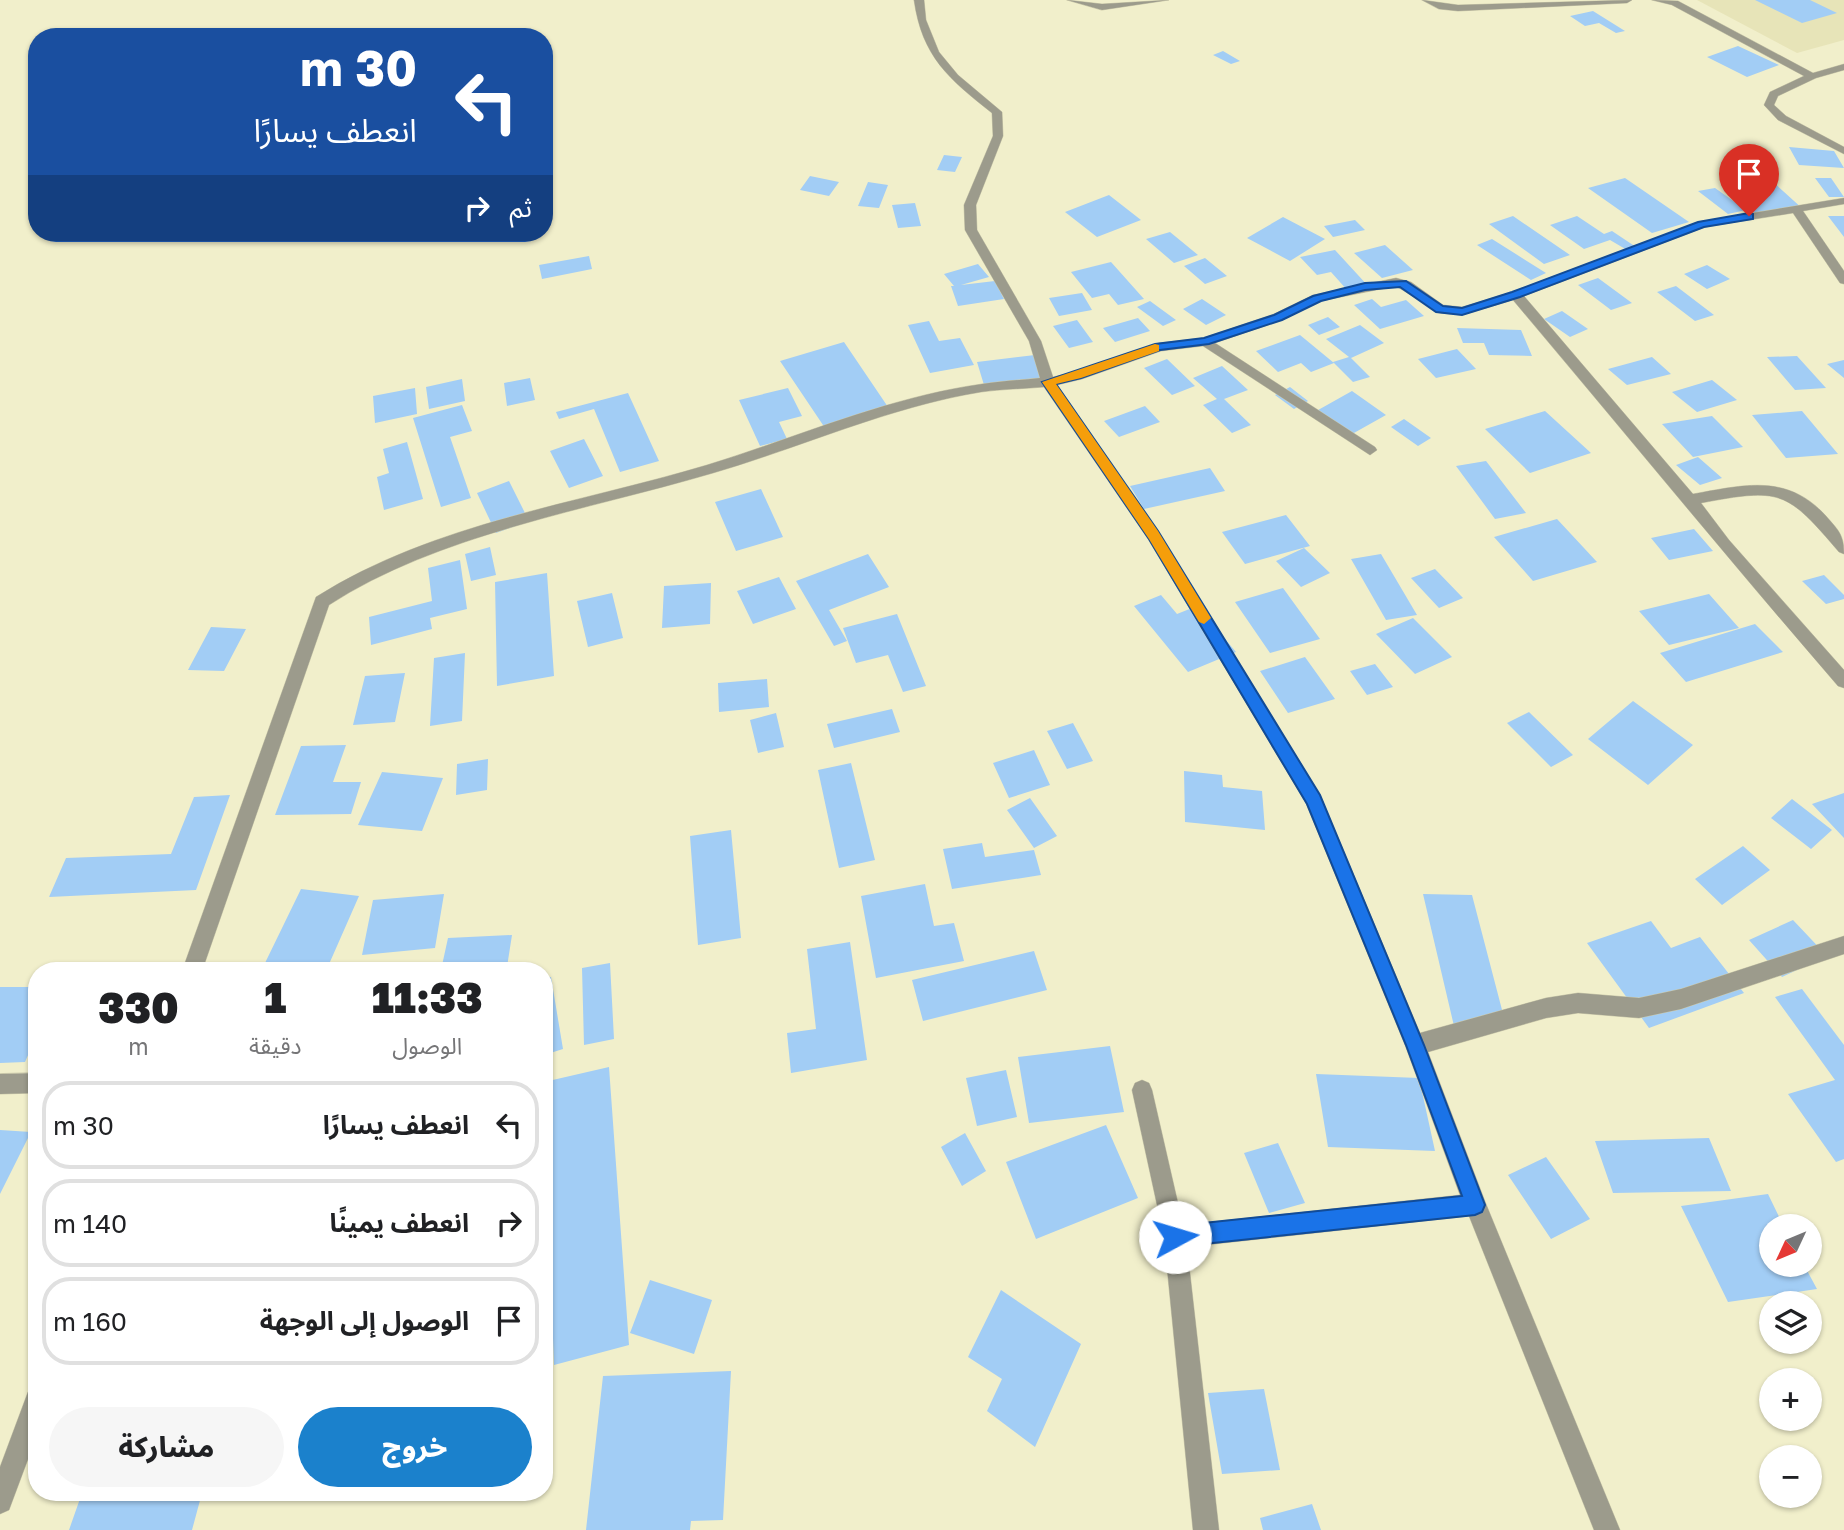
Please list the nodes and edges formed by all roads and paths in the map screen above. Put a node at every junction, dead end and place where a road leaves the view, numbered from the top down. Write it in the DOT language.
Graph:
graph roads {
  1 [pos="919,0"];
  2 [pos="1072,0"];
  3 [pos="1164,0"];
  4 [pos="1427,0"];
  5 [pos="1627,0"];
  6 [pos="1657,0"];
  7 [pos="1679,2"];
  8 [pos="1844,67"];
  9 [pos="1812,76"];
  10 [pos="1844,151"];
  11 [pos="1844,201"];
  12 [pos="1796,209"];
  13 [pos="1844,280"];
  14 [pos="1516,295"];
  15 [pos="1205,342"];
  16 [pos="1048,382"];
  17 [pos="1370,450"];
  18 [pos="1690,499"];
  19 [pos="1844,548"];
  20 [pos="1844,681"];
  21 [pos="1844,945"];
  22 [pos="195,962"];
  23 [pos="1415,1045"];
  24 [pos="28,1083"];
  25 [pos="0,1084"];
  26 [pos="1142,1090"];
  27 [pos="1475,1205"];
  28 [pos="1175,1237"];
  29 [pos="28,1425"];
  30 [pos="0,1501"];
  31 [pos="1206,1530"];
  32 [pos="1607,1530"];
  1 -- 16 [label="street"];
  2 -- 3 [label="street"];
  4 -- 5 [label="street"];
  6 -- 7 [label="street"];
  7 -- 9 [label="street"];
  8 -- 9 [label="street"];
  9 -- 10 [label="street"];
  11 -- 12 [label="street"];
  12 -- 13 [label="street"];
  12 -- 14 [label="street"];
  14 -- 15 [label="street"];
  14 -- 18 [label="street"];
  15 -- 16 [label="street"];
  15 -- 17 [label="street"];
  16 -- 22 [label="street"];
  16 -- 23 [label="street"];
  18 -- 19 [label="street"];
  18 -- 20 [label="street"];
  21 -- 23 [label="street"];
  23 -- 27 [label="street"];
  24 -- 25 [label="street"];
  26 -- 28 [label="street"];
  27 -- 28 [label="street"];
  27 -- 32 [label="street"];
  28 -- 31 [label="street"];
  29 -- 30 [label="street"];
}
